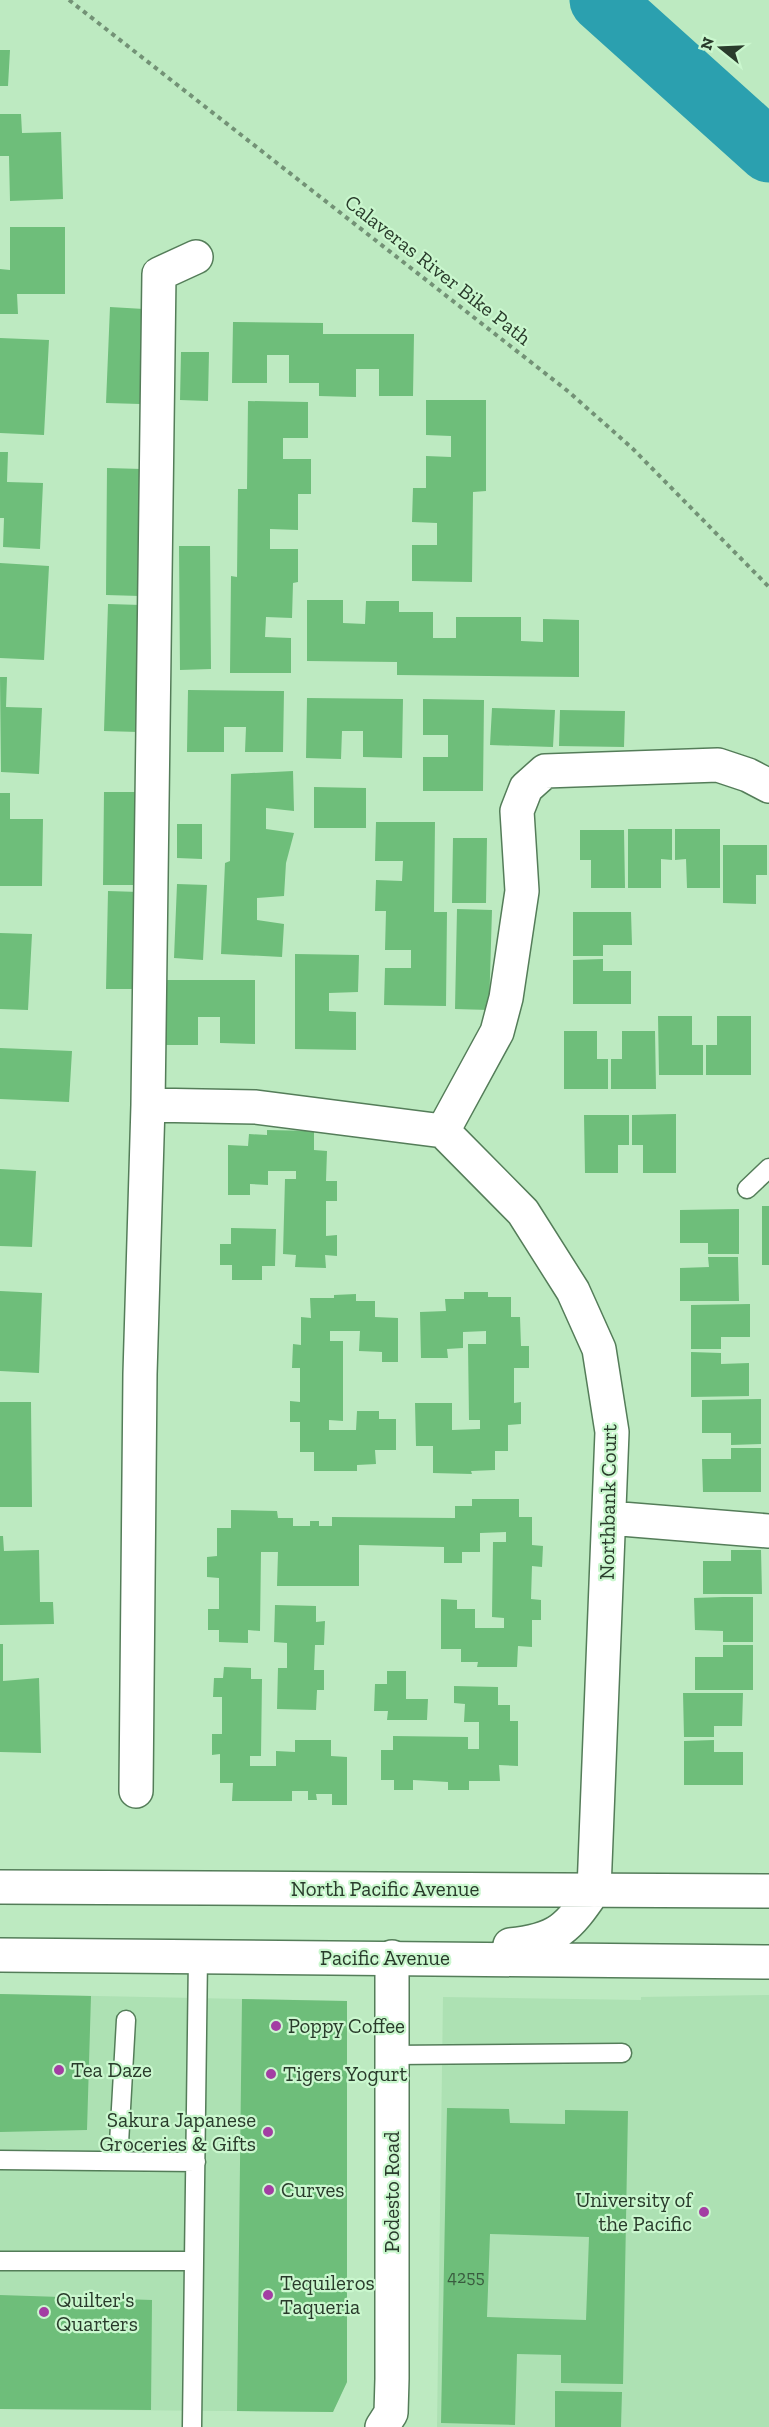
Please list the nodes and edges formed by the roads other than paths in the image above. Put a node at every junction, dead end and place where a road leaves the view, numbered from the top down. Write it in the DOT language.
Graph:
graph roads {
  1 [pos="196,256"];
  2 [pos="769,786"];
  3 [pos="148,1105"];
  4 [pos="443,1131"];
  5 [pos="769,1168"];
  6 [pos="747,1189"];
  7 [pos="609,1518"];
  8 [pos="769,1531"];
  9 [pos="136,1791"];
  10 [pos="0,1887"];
  11 [pos="594,1890"];
  12 [pos="769,1890"];
  13 [pos="0,1955"];
  14 [pos="198,1956"];
  15 [pos="392,1957"];
  16 [pos="769,1962"];
  17 [pos="126,2020"];
  18 [pos="622,2053"];
  19 [pos="392,2055"];
  20 [pos="0,2160"];
  21 [pos="118,2161"];
  22 [pos="196,2162"];
  23 [pos="0,2261"];
  24 [pos="195,2261"];
  25 [pos="388,2422"];
  26 [pos="192,2427"];
  1 -- 3 [label="street"];
  2 -- 4 [label="street"];
  3 -- 4 [label="street"];
  3 -- 9 [label="street"];
  4 -- 7 [label="street, Northbank Court"];
  5 -- 6 [label="lane"];
  7 -- 8 [label="street"];
  7 -- 11 [label="street, Northbank Court"];
  10 -- 11 [label="street, North Pacific Avenue"];
  11 -- 12 [label="street, North Pacific Avenue"];
  11 -- 15 [label="street"];
  13 -- 14 [label="street, Pacific Avenue"];
  14 -- 15 [label="street, Pacific Avenue"];
  14 -- 22 [label="lane"];
  15 -- 16 [label="street, Pacific Avenue"];
  15 -- 19 [label="street, Podesto Road"];
  17 -- 21 [label="lane"];
  18 -- 19 [label="lane"];
  19 -- 25 [label="street, Podesto Road"];
  20 -- 21 [label="lane"];
  21 -- 22 [label="lane"];
  22 -- 24 [label="lane"];
  23 -- 24 [label="lane"];
  24 -- 26 [label="lane"];
}
